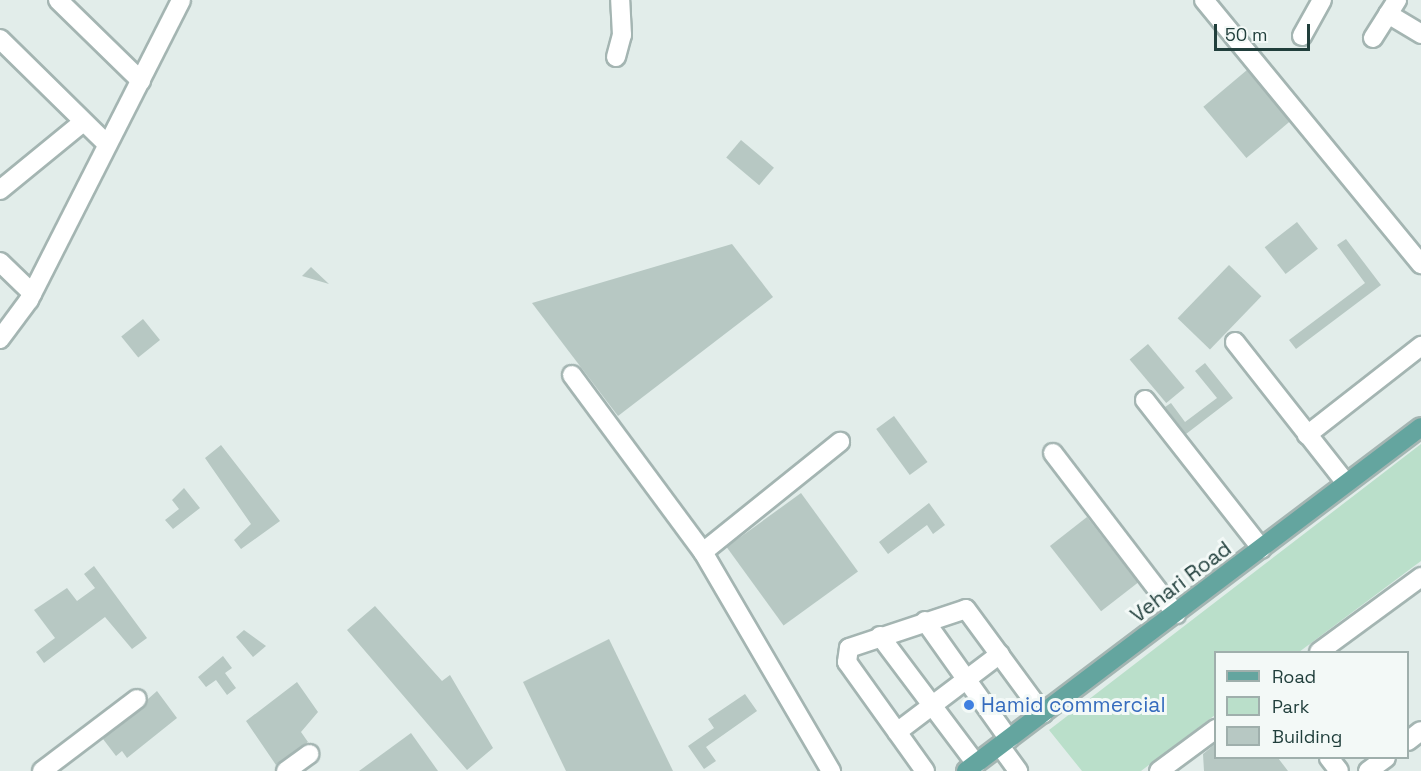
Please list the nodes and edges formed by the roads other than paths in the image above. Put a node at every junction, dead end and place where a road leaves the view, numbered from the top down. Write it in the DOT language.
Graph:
graph roads {
  1 [pos="182,0"];
  2 [pos="620,0"];
  3 [pos="1204,0"];
  4 [pos="1322,0"];
  5 [pos="69,4"];
  6 [pos="1393,7"];
  7 [pos="1421,34"];
  8 [pos="1302,36"];
  9 [pos="1373,39"];
  10 [pos="3,47"];
  11 [pos="616,57"];
  12 [pos="141,81"];
  13 [pos="83,122"];
  14 [pos="107,144"];
  15 [pos="1,186"];
  16 [pos="0,262"];
  17 [pos="1421,264"];
  18 [pos="32,293"];
  19 [pos="0,339"];
  20 [pos="1235,342"];
  21 [pos="1421,346"];
  22 [pos="572,375"];
  23 [pos="1145,400"];
  24 [pos="1421,428"];
  25 [pos="1307,435"];
  26 [pos="840,442"];
  27 [pos="1053,453"];
  28 [pos="1346,483"];
  29 [pos="1262,549"];
  30 [pos="703,552"];
  31 [pos="1421,577"];
  32 [pos="1176,614"];
  33 [pos="925,621"];
  34 [pos="880,636"];
  35 [pos="1320,651"];
  36 [pos="1000,654"];
  37 [pos="966,679"];
  38 [pos="136,699"];
  39 [pos="932,706"];
  40 [pos="1043,714"];
  41 [pos="1214,730"];
  42 [pos="897,732"];
  43 [pos="1004,743"];
  44 [pos="309,754"];
  45 [pos="1330,759"];
  46 [pos="1385,759"];
  47 [pos="976,767"];
  48 [pos="829,770"];
  49 [pos="42,771"];
  50 [pos="286,771"];
  51 [pos="925,771"];
  52 [pos="1018,771"];
  53 [pos="1158,771"];
  54 [pos="1339,771"];
  55 [pos="1368,771"];
  1 -- 12 [label="street"];
  2 -- 11 [label="street"];
  3 -- 17 [label="street"];
  4 -- 8 [label="street"];
  5 -- 12 [label="street"];
  6 -- 7 [label="street"];
  6 -- 9 [label="street"];
  10 -- 13 [label="street"];
  12 -- 14 [label="street"];
  13 -- 14 [label="street"];
  13 -- 15 [label="street"];
  14 -- 18 [label="street"];
  16 -- 18 [label="street"];
  18 -- 19 [label="street"];
  20 -- 25 [label="street"];
  21 -- 25 [label="street"];
  22 -- 30 [label="street"];
  23 -- 29 [label="street"];
  24 -- 28 [label="main road, Vehari Road"];
  25 -- 28 [label="street"];
  26 -- 30 [label="street"];
  27 -- 32 [label="street"];
  28 -- 29 [label="main road, Vehari Road"];
  29 -- 32 [label="main road, Vehari Road"];
  30 -- 48 [label="street"];
  31 -- 35 [label="street"];
  32 -- 40 [label="main road, Vehari Road"];
  33 -- 34 [label="street"];
  33 -- 36 [label="street"];
  33 -- 37 [label="street"];
  34 -- 39 [label="street"];
  34 -- 42 [label="street"];
  36 -- 37 [label="street"];
  36 -- 40 [label="street"];
  37 -- 39 [label="street"];
  37 -- 43 [label="street"];
  38 -- 49 [label="street"];
  39 -- 42 [label="street"];
  39 -- 47 [label="street"];
  40 -- 43 [label="main road, Vehari Road"];
  41 -- 53 [label="street"];
  42 -- 51 [label="street"];
  43 -- 47 [label="main road, Vehari Road"];
  43 -- 52 [label="street"];
  44 -- 50 [label="street"];
  45 -- 54 [label="street"];
  46 -- 55 [label="street"];
}
